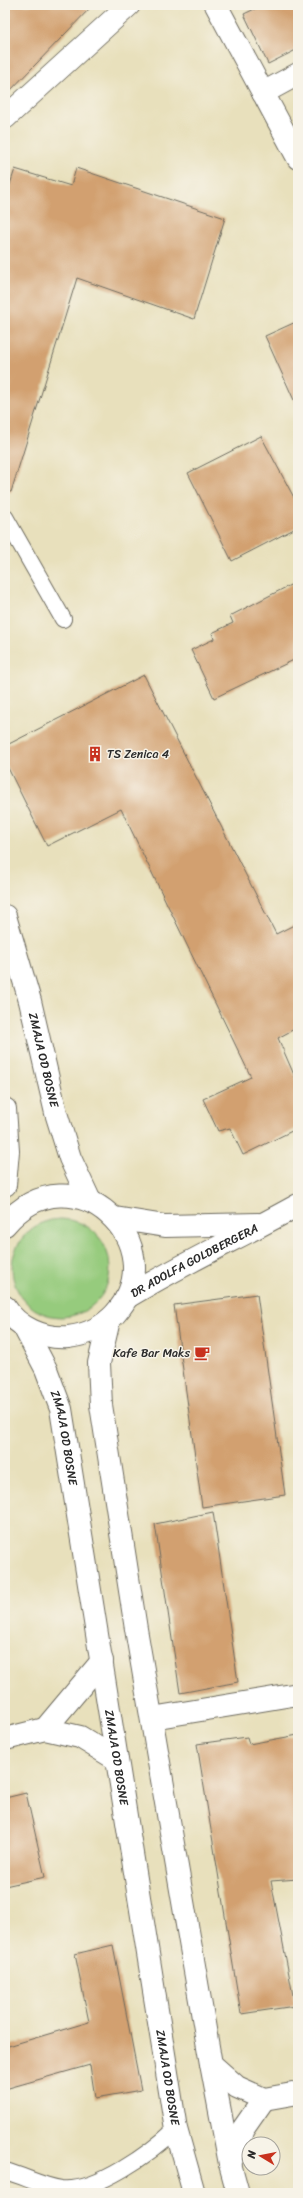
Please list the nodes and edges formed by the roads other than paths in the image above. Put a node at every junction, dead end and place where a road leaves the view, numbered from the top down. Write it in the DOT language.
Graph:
graph roads {
  1 [pos="128,5"];
  2 [pos="216,5"];
  3 [pos="298,74"];
  4 [pos="263,93"];
  5 [pos="5,118"];
  6 [pos="298,158"];
  7 [pos="5,517"];
  8 [pos="63,619"];
  9 [pos="5,916"];
  10 [pos="5,1109"];
  11 [pos="6,1173"];
  12 [pos="90,1201"];
  13 [pos="298,1205"];
  14 [pos="115,1218"];
  15 [pos="264,1224"];
  16 [pos="5,1225"];
  17 [pos="126,1298"];
  18 [pos="5,1307"];
  19 [pos="109,1320"];
  20 [pos="24,1327"];
  21 [pos="102,1661"];
  22 [pos="298,1694"];
  23 [pos="152,1718"];
  24 [pos="45,1729"];
  25 [pos="5,1739"];
  26 [pos="116,1759"];
  27 [pos="211,2064"];
  28 [pos="298,2093"];
  29 [pos="264,2099"];
  30 [pos="176,2129"];
  31 [pos="230,2164"];
  32 [pos="5,2171"];
  33 [pos="194,2193"];
  34 [pos="238,2193"];
  1 -- 5 [label="main road"];
  2 -- 4 [label="main road"];
  3 -- 4 [label="main road"];
  4 -- 6 [label="main road"];
  7 -- 8 [label="lane"];
  9 -- 12 [label="main road, ZMAJA OD BOSNE"];
  10 -- 11 [label="main road"];
  12 -- 14 [label="main road, ZMAJA OD BOSNE"];
  12 -- 16 [label="main road, ZMAJA OD BOSNE"];
  13 -- 15 [label="main road, DR ADOLFA GOLDBERGERA"];
  14 -- 15 [label="main road, DR ADOLFA GOLDBERGERA"];
  14 -- 17 [label="main road, ZMAJA OD BOSNE"];
  15 -- 17 [label="main road, DR ADOLFA GOLDBERGERA"];
  17 -- 19 [label="main road, ZMAJA OD BOSNE"];
  18 -- 20 [label="main road, ZMAJA OD BOSNE"];
  19 -- 20 [label="main road, ZMAJA OD BOSNE"];
  19 -- 23 [label="main road, ZMAJA OD BOSNE"];
  20 -- 21 [label="main road, ZMAJA OD BOSNE"];
  21 -- 24 [label="main road"];
  21 -- 26 [label="main road, ZMAJA OD BOSNE"];
  22 -- 23 [label="main road"];
  23 -- 27 [label="main road, ZMAJA OD BOSNE"];
  24 -- 25 [label="main road"];
  24 -- 26 [label="main road"];
  26 -- 30 [label="main road, ZMAJA OD BOSNE"];
  27 -- 29 [label="main road"];
  27 -- 31 [label="main road, ZMAJA OD BOSNE"];
  28 -- 29 [label="main road"];
  29 -- 31 [label="main road"];
  30 -- 32 [label="lane"];
  30 -- 33 [label="main road, ZMAJA OD BOSNE"];
  31 -- 34 [label="main road, ZMAJA OD BOSNE"];
}
